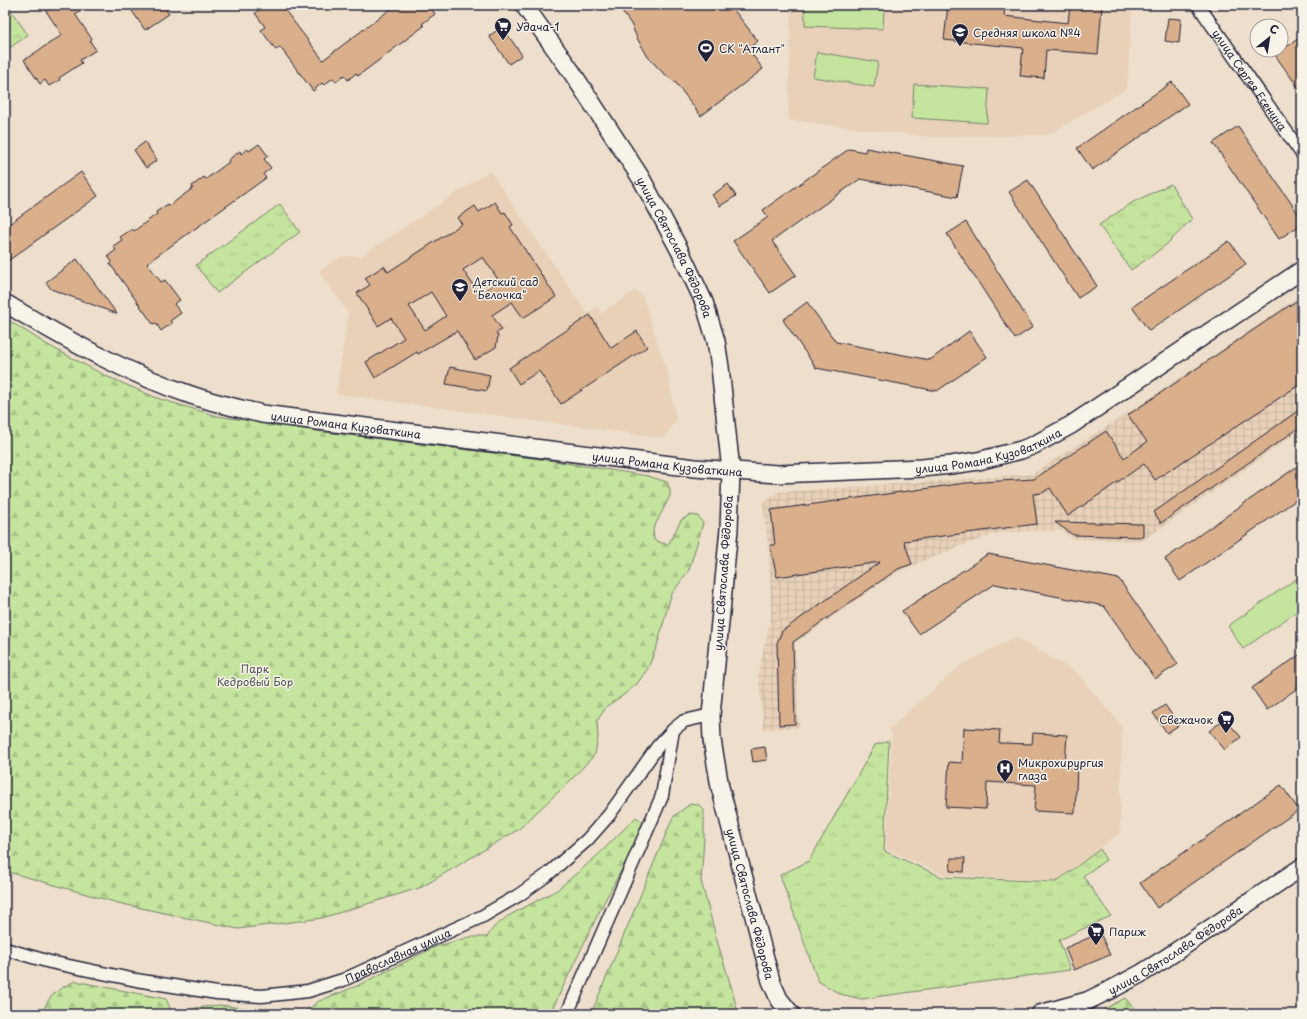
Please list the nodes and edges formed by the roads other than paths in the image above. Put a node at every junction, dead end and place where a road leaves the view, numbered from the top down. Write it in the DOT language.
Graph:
graph roads {
  1 [pos="524,5"];
  2 [pos="1198,5"];
  3 [pos="1302,154"];
  4 [pos="1302,270"];
  5 [pos="5,303"];
  6 [pos="730,471"];
  7 [pos="712,715"];
  8 [pos="673,730"];
  9 [pos="1302,867"];
  10 [pos="5,949"];
  11 [pos="567,1014"];
  12 [pos="791,1014"];
  13 [pos="1040,1014"];
  1 -- 6 [label="street, улица Святослава Фёдорова"];
  2 -- 3 [label="street, улица Сергея Есенина"];
  4 -- 6 [label="street, улица Романа Кузоваткина"];
  5 -- 6 [label="street, улица Романа Кузоваткина"];
  6 -- 7 [label="street, улица Святослава Фёдорова"];
  7 -- 8 [label="street, Православная улица"];
  7 -- 12 [label="street, улица Святослава Фёдорова"];
  8 -- 10 [label="street, Православная улица"];
  8 -- 11 [label="street"];
  9 -- 13 [label="street, улица Святослава Фёдорова"];
}
